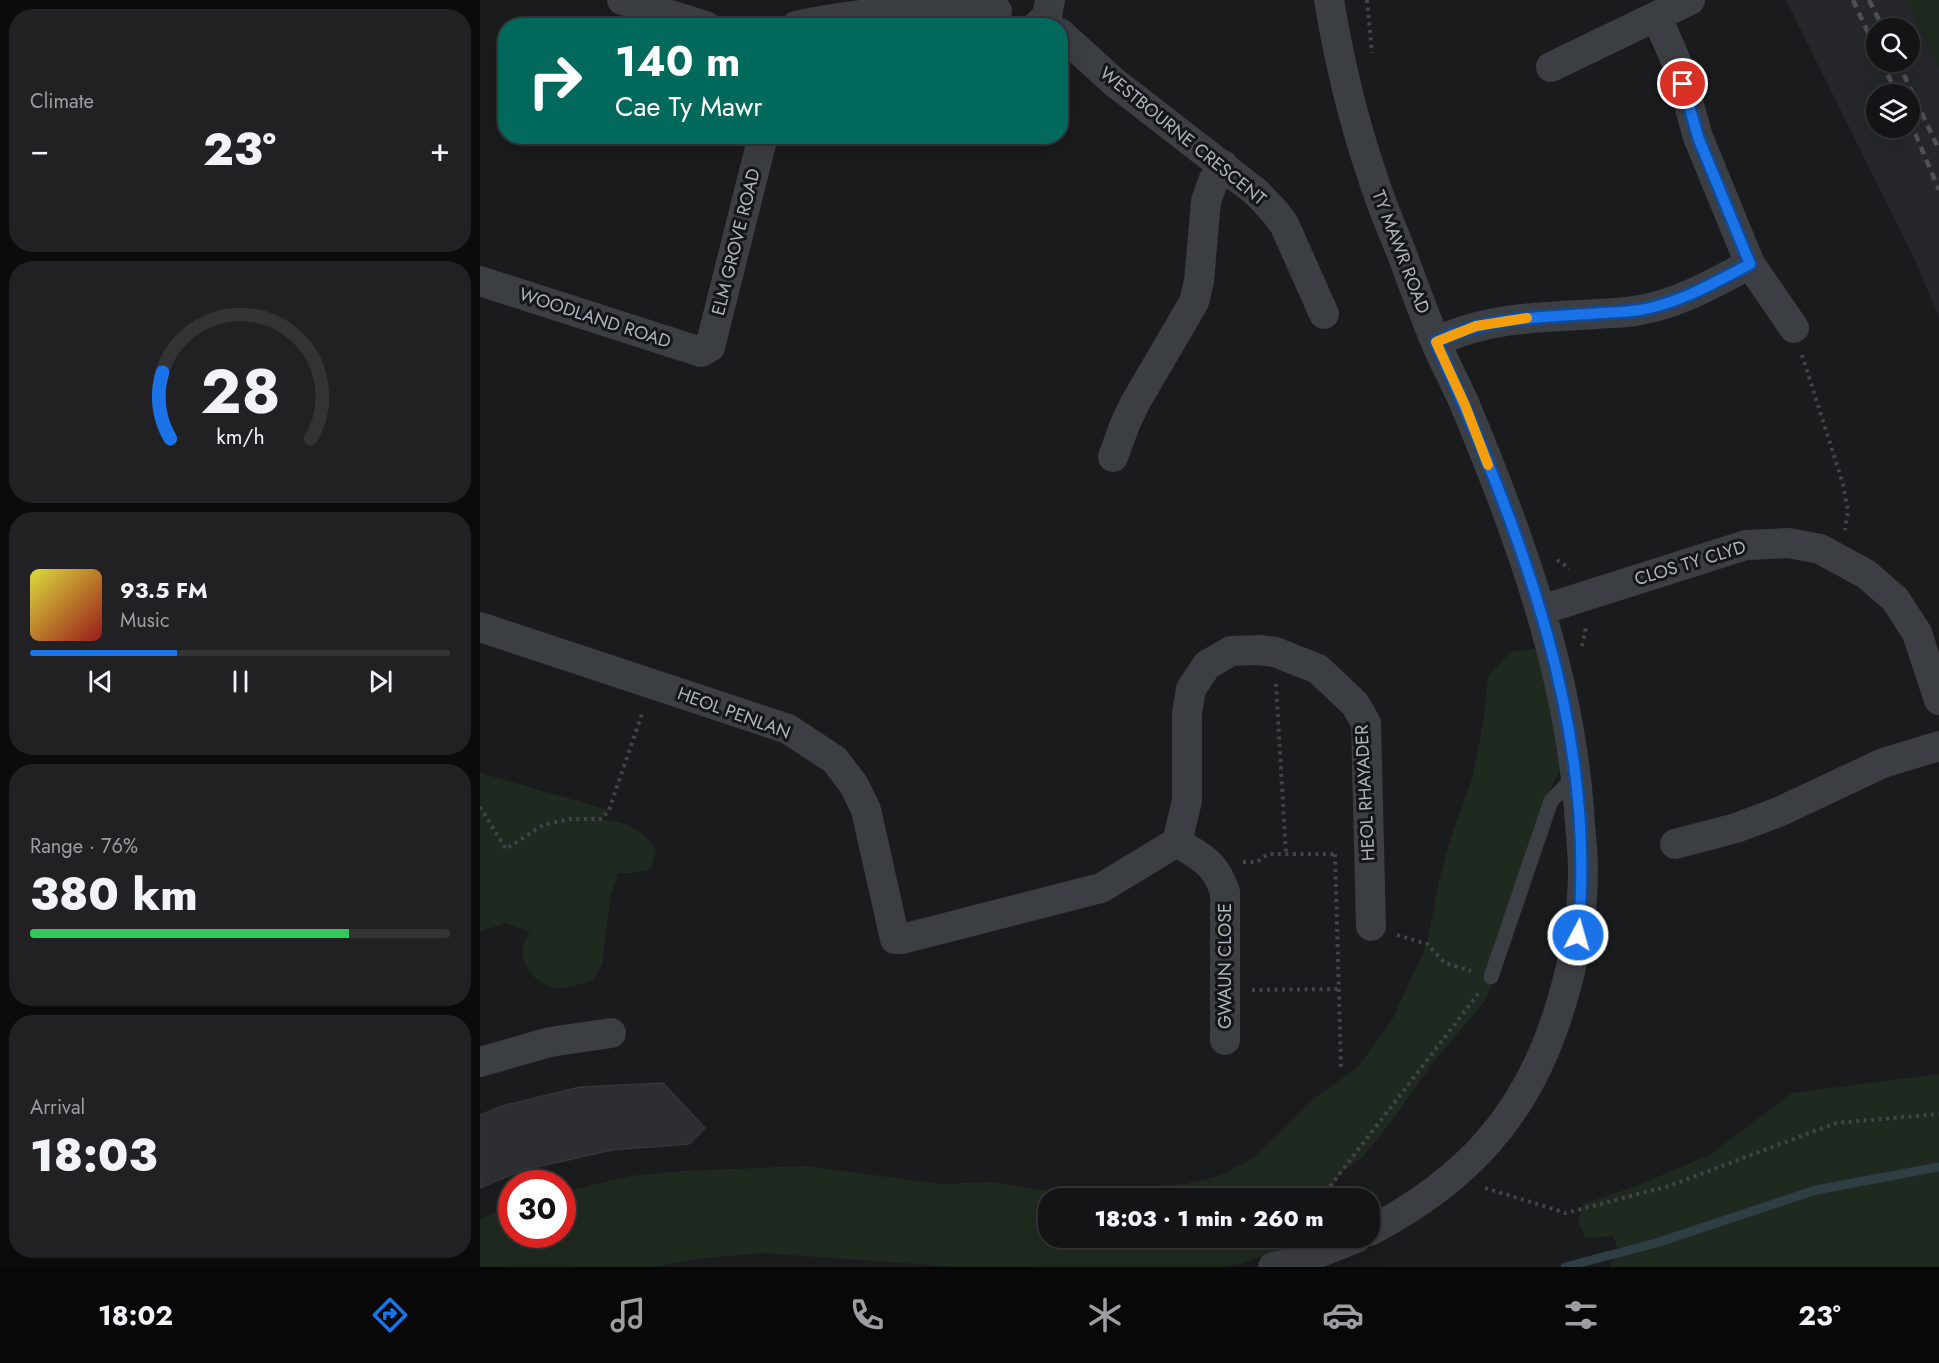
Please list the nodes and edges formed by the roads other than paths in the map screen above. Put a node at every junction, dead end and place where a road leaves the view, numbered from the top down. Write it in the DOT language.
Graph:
graph roads {
  1 [pos="622,0"];
  2 [pos="1329,0"];
  3 [pos="1690,0"];
  4 [pos="1000,12"];
  5 [pos="1657,17"];
  6 [pos="680,18"];
  7 [pos="835,18"];
  8 [pos="1068,39"];
  9 [pos="1551,67"];
  10 [pos="760,144"];
  11 [pos="1223,165"];
  12 [pos="1750,264"];
  13 [pos="480,281"];
  14 [pos="1324,314"];
  15 [pos="1794,328"];
  16 [pos="1436,342"];
  17 [pos="710,347"];
  18 [pos="1113,457"];
  19 [pos="1541,610"];
  20 [pos="480,627"];
  21 [pos="1939,700"];
  22 [pos="1939,746"];
  23 [pos="1576,775"];
  24 [pos="1177,842"];
  25 [pos="1675,844"];
  26 [pos="1371,926"];
  27 [pos="1491,977"];
  28 [pos="611,1033"];
  29 [pos="1225,1040"];
  30 [pos="480,1062"];
  31 [pos="1380,1225"];
  32 [pos="1331,1248"];
  33 [pos="1273,1267"];
  1 -- 6 [label="street"];
  2 -- 16 [label="street, TY MAWR ROAD"];
  3 -- 5 [label="street"];
  4 -- 7 [label="street"];
  5 -- 9 [label="street"];
  5 -- 12 [label="street"];
  8 -- 11 [label="street, WESTBOURNE CRESCENT"];
  10 -- 17 [label="street, ELM GROVE ROAD"];
  11 -- 14 [label="street, WESTBOURNE CRESCENT"];
  11 -- 18 [label="street"];
  12 -- 15 [label="street"];
  12 -- 16 [label="street"];
  13 -- 17 [label="street, WOODLAND ROAD"];
  16 -- 19 [label="street, TY MAWR ROAD"];
  19 -- 21 [label="street, CLOS TY CLYD"];
  19 -- 23 [label="street, TY MAWR ROAD"];
  20 -- 24 [label="street, HEOL PENLAN"];
  22 -- 25 [label="street"];
  23 -- 27 [label="lane"];
  23 -- 31 [label="street, TY MAWR ROAD"];
  24 -- 26 [label="street, HEOL RHAYADER"];
  24 -- 29 [label="street, GWAUN CLOSE"];
  28 -- 30 [label="street"];
  32 -- 33 [label="street"];
}
